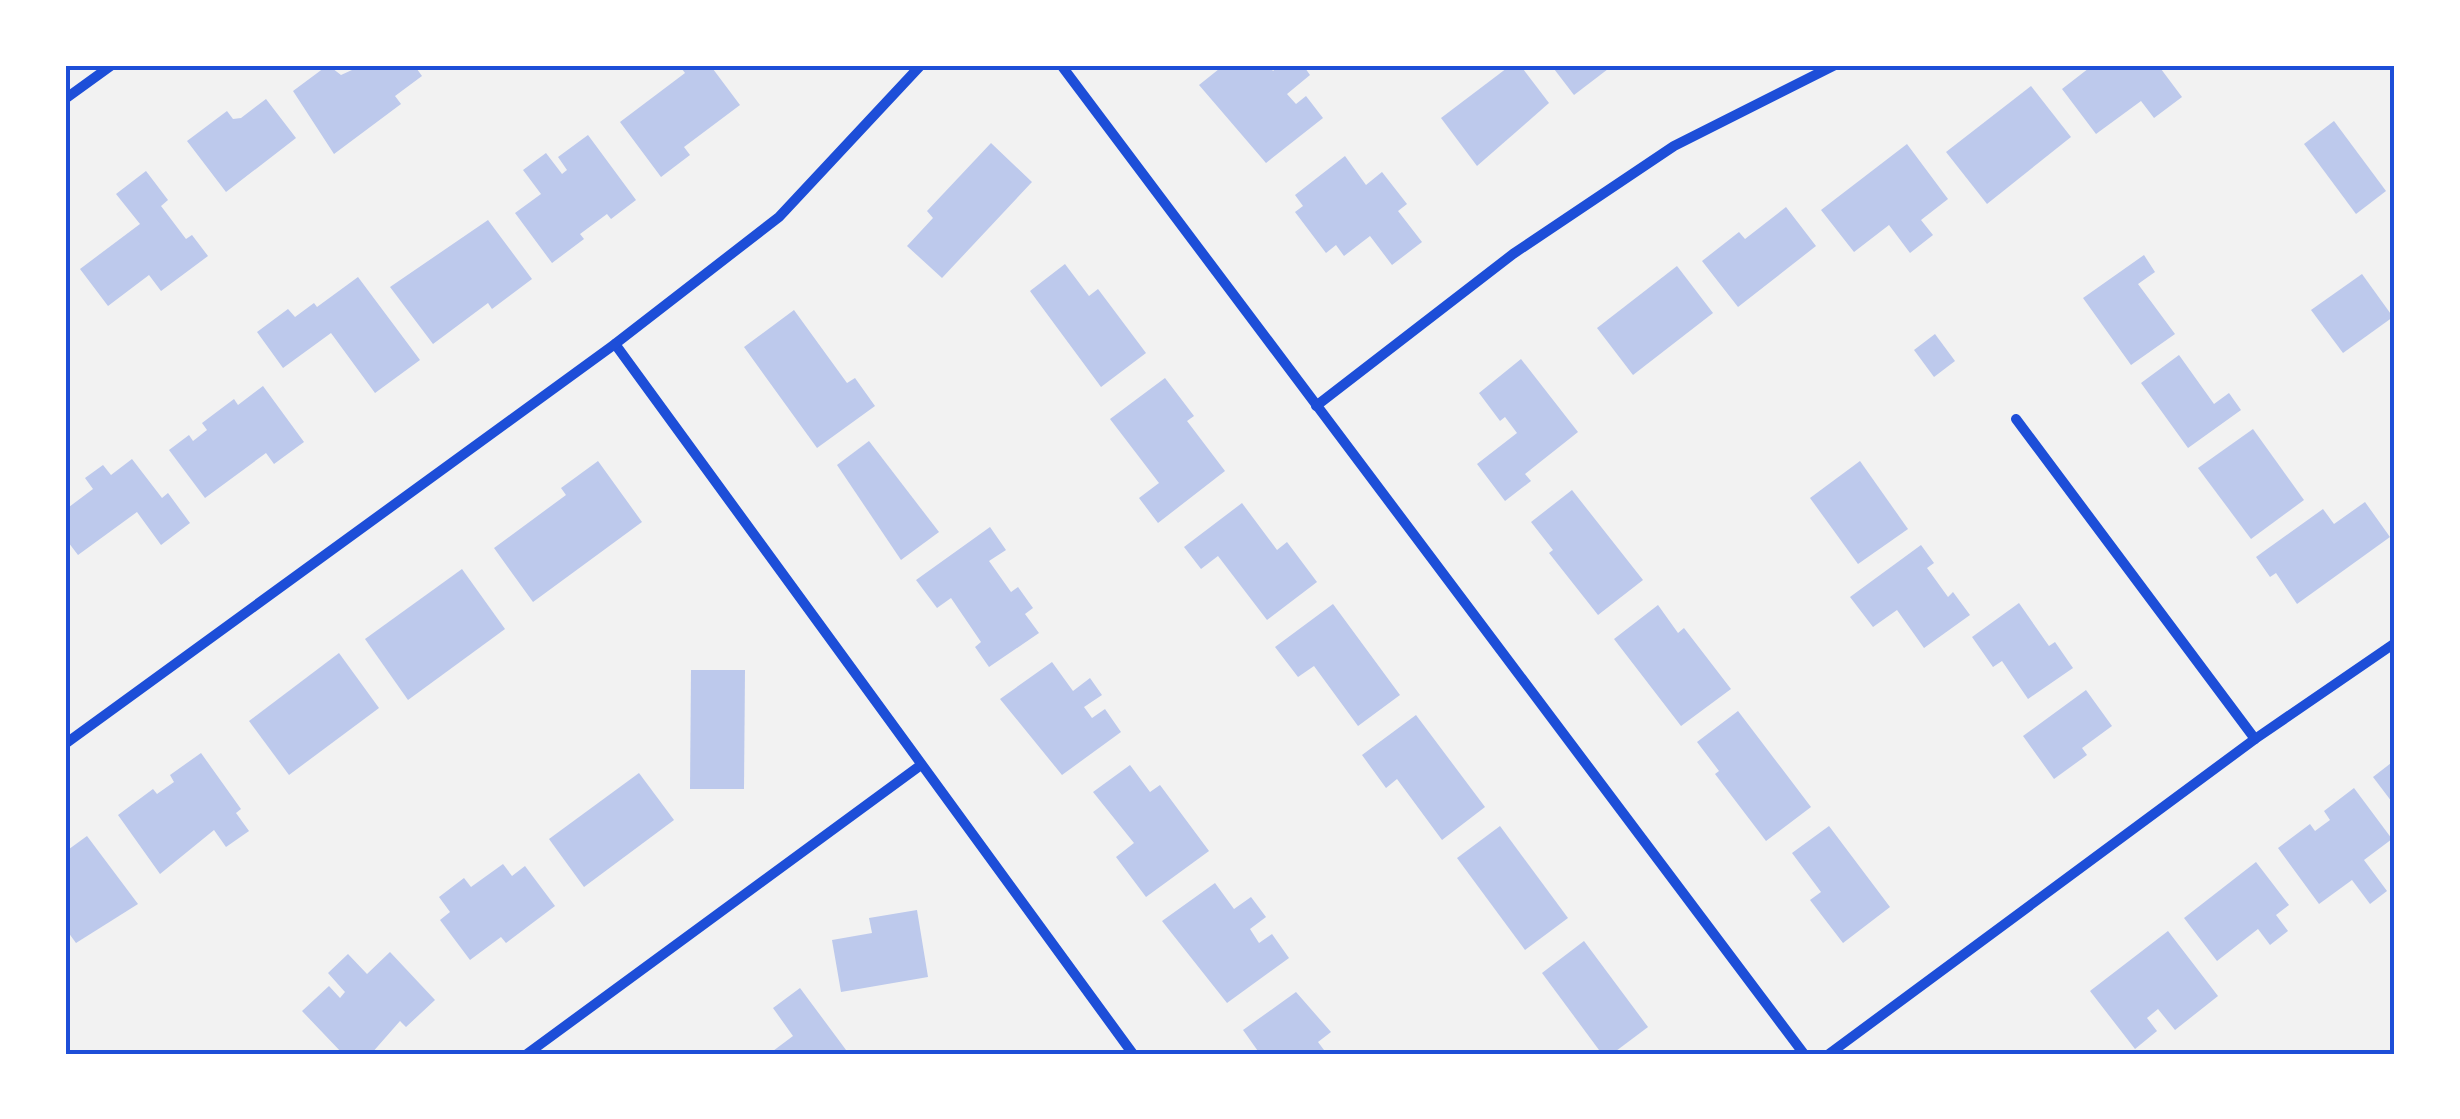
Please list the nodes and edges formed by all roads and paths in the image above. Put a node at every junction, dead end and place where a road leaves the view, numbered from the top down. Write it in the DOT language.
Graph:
graph roads {
  1 [pos="112,65"];
  2 [pos="920,65"];
  3 [pos="1061,65"];
  4 [pos="1835,65"];
  5 [pos="65,99"];
  6 [pos="615,344"];
  7 [pos="1316,406"];
  8 [pos="2016,420"];
  9 [pos="2395,643"];
  10 [pos="2256,739"];
  11 [pos="65,744"];
  12 [pos="921,765"];
  13 [pos="526,1054"];
  14 [pos="1134,1054"];
  15 [pos="1804,1054"];
  16 [pos="1829,1054"];
  1 -- 5 [label="street"];
  2 -- 6 [label="street"];
  3 -- 7 [label="street"];
  4 -- 7 [label="street"];
  6 -- 11 [label="street"];
  6 -- 12 [label="street"];
  7 -- 15 [label="street"];
  8 -- 10 [label="street"];
  9 -- 10 [label="street"];
  10 -- 16 [label="street"];
  12 -- 13 [label="street"];
  12 -- 14 [label="street"];
}
